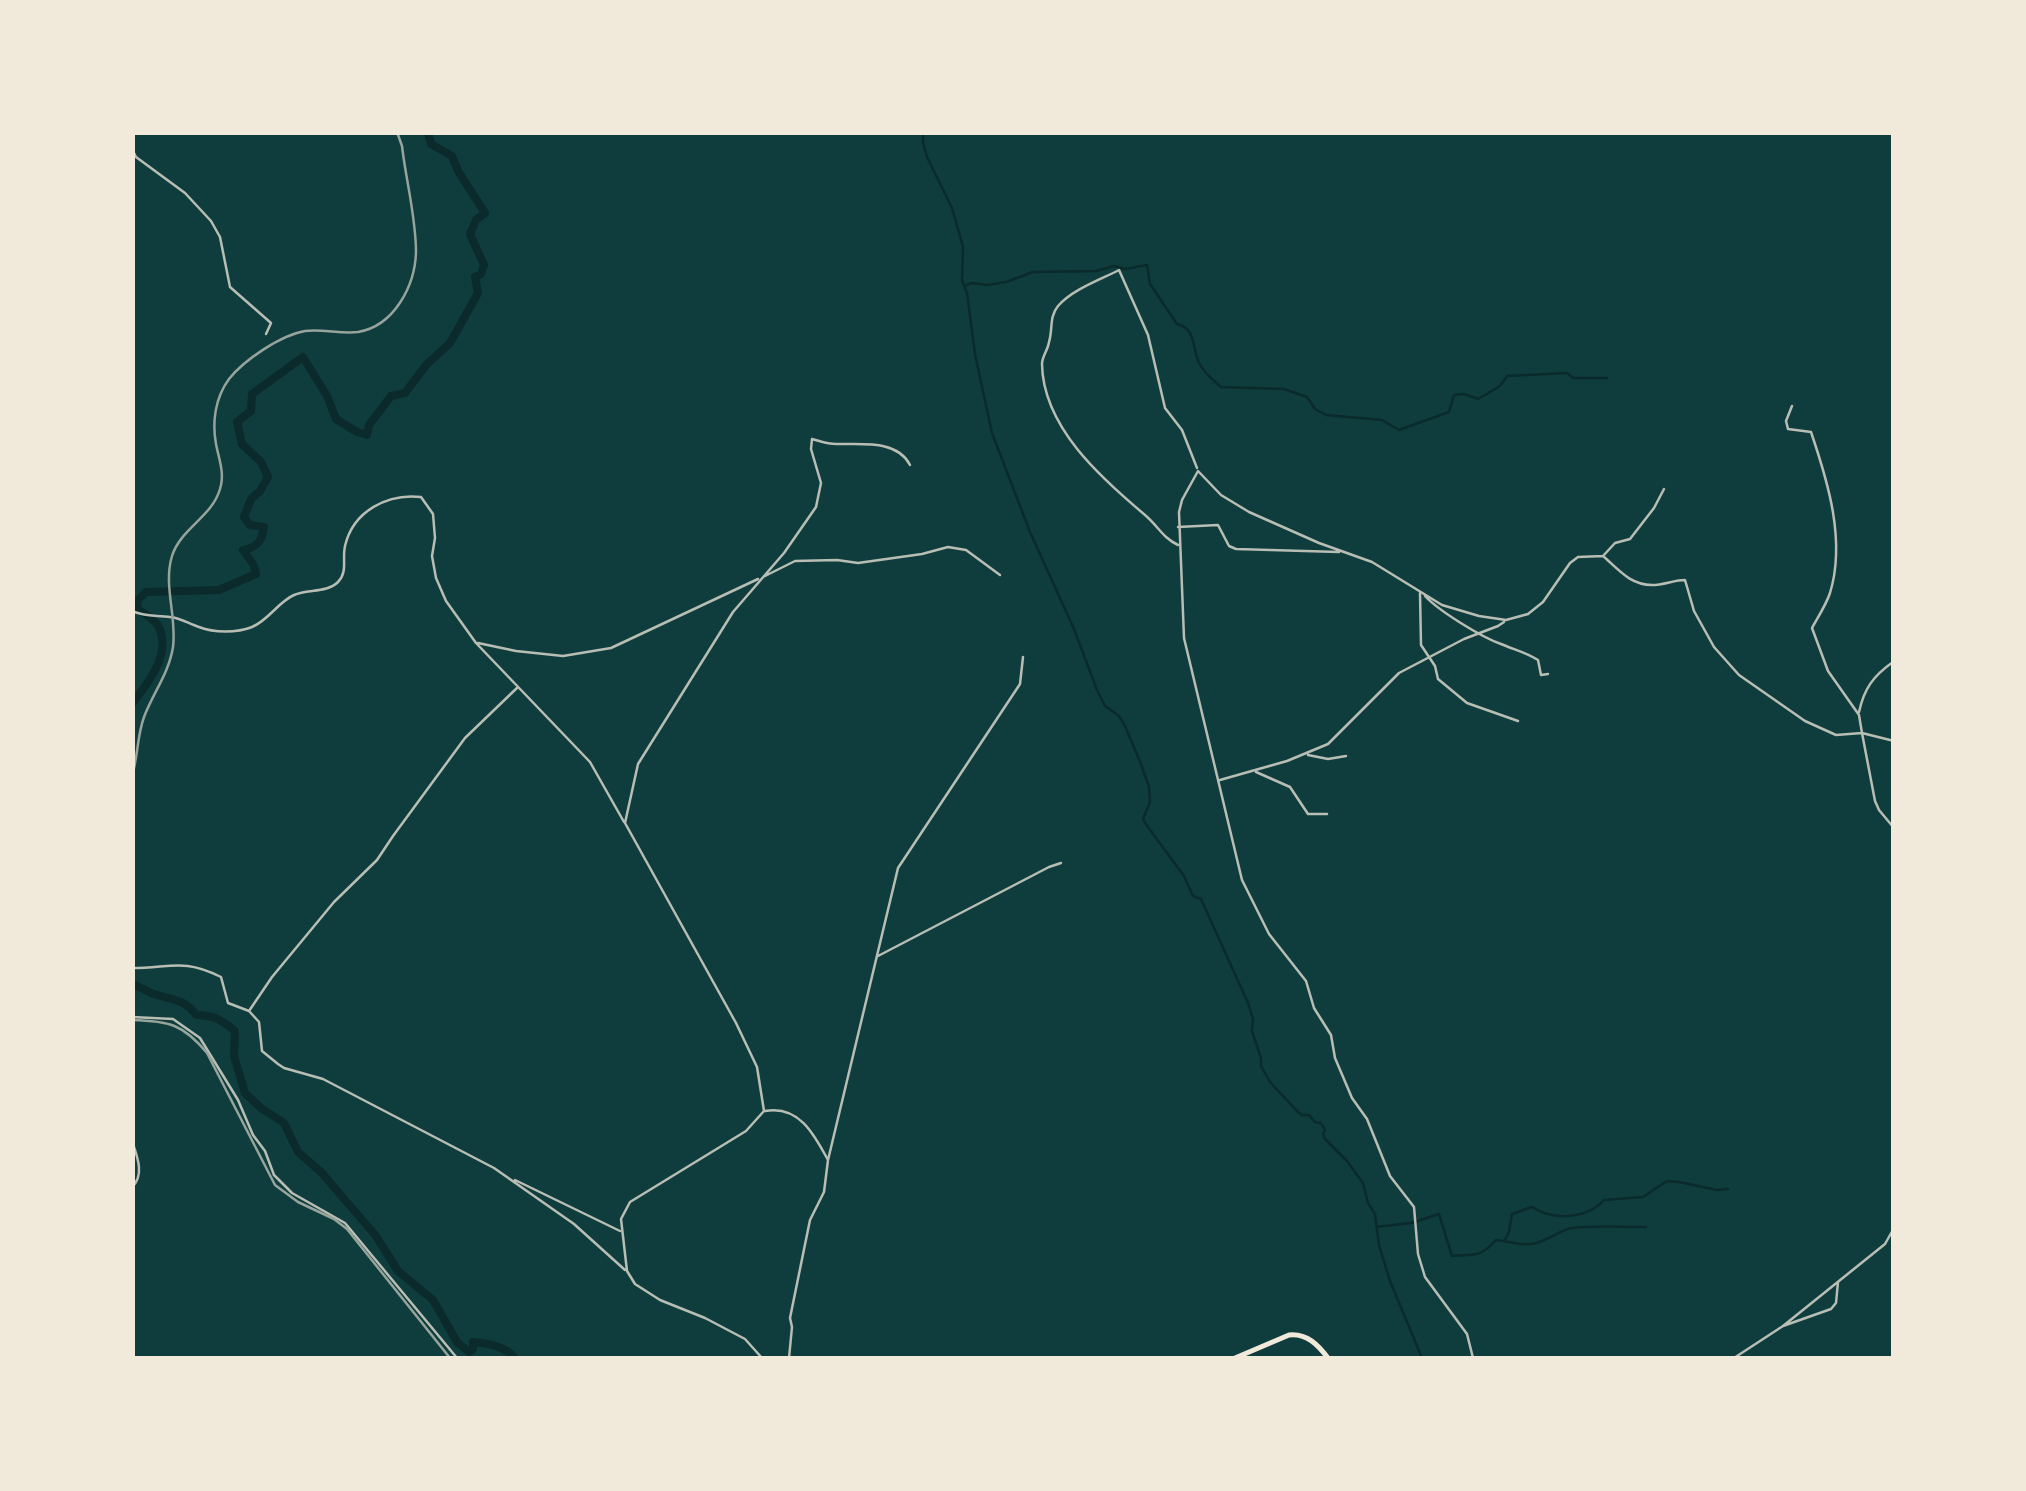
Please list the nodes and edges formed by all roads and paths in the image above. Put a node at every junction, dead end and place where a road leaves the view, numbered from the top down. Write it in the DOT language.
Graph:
graph roads {
  1 [pos="133,150"];
  2 [pos="266,334"];
  3 [pos="1792,406"];
  4 [pos="910,465"];
  5 [pos="1198,471"];
  6 [pos="1664,490"];
  7 [pos="1178,527"];
  8 [pos="1180,546"];
  9 [pos="1346,552"];
  10 [pos="1603,556"];
  11 [pos="1000,575"];
  12 [pos="760,578"];
  13 [pos="1420,592"];
  14 [pos="132,611"];
  15 [pos="1506,620"];
  16 [pos="1478,633"];
  17 [pos="476,643"];
  18 [pos="1023,657"];
  19 [pos="1428,657"];
  20 [pos="1893,662"];
  21 [pos="1548,674"];
  22 [pos="519,686"];
  23 [pos="1858,715"];
  24 [pos="1518,721"];
  25 [pos="1862,733"];
  26 [pos="1894,741"];
  27 [pos="1307,754"];
  28 [pos="1346,756"];
  29 [pos="1254,771"];
  30 [pos="1218,781"];
  31 [pos="1327,814"];
  32 [pos="625,823"];
  33 [pos="1894,828"];
  34 [pos="1062,863"];
  35 [pos="877,957"];
  36 [pos="132,968"];
  37 [pos="249,1011"];
  38 [pos="132,1017"];
  39 [pos="764,1111"];
  40 [pos="132,1141"];
  41 [pos="828,1160"];
  42 [pos="510,1178"];
  43 [pos="132,1188"];
  44 [pos="1894,1228"];
  45 [pos="622,1232"];
  46 [pos="626,1271"];
  47 [pos="1838,1282"];
  48 [pos="1783,1326"];
  49 [pos="457,1358"];
  50 [pos="762,1358"];
  51 [pos="789,1358"];
  52 [pos="1235,1358"];
  53 [pos="1328,1358"];
  54 [pos="1473,1358"];
  55 [pos="1734,1358"];
  1 -- 2 [label="street"];
  3 -- 23 [label="street"];
  4 -- 12 [label="street"];
  5 -- 7 [label="street"];
  5 -- 8 [label="street"];
  5 -- 9 [label="street"];
  6 -- 10 [label="street"];
  7 -- 8 [label="street"];
  7 -- 9 [label="street"];
  8 -- 30 [label="street"];
  9 -- 13 [label="street"];
  10 -- 15 [label="street"];
  10 -- 25 [label="street"];
  11 -- 12 [label="street"];
  12 -- 17 [label="street"];
  12 -- 32 [label="street"];
  13 -- 15 [label="street"];
  13 -- 16 [label="street"];
  13 -- 19 [label="street"];
  14 -- 17 [label="street"];
  15 -- 16 [label="street"];
  16 -- 19 [label="street"];
  16 -- 21 [label="street"];
  17 -- 22 [label="street"];
  18 -- 35 [label="street"];
  19 -- 24 [label="street"];
  19 -- 27 [label="street"];
  20 -- 23 [label="street"];
  22 -- 32 [label="street"];
  22 -- 37 [label="street"];
  23 -- 25 [label="street"];
  25 -- 26 [label="street"];
  25 -- 33 [label="street"];
  27 -- 28 [label="street"];
  27 -- 29 [label="street"];
  29 -- 30 [label="street"];
  29 -- 31 [label="street"];
  30 -- 54 [label="street"];
  32 -- 39 [label="street"];
  34 -- 35 [label="street"];
  35 -- 41 [label="street"];
  36 -- 37 [label="street"];
  37 -- 42 [label="street"];
  38 -- 49 [label="street"];
  39 -- 41 [label="street"];
  39 -- 45 [label="street"];
  40 -- 43 [label="street"];
  41 -- 51 [label="street"];
  42 -- 45 [label="street"];
  42 -- 46 [label="street"];
  44 -- 47 [label="street"];
  45 -- 46 [label="street"];
  46 -- 50 [label="street"];
  47 -- 48 [label="street"];
  47 -- 48 [label="street"];
  48 -- 55 [label="street"];
  52 -- 53 [label="main road"];
}
